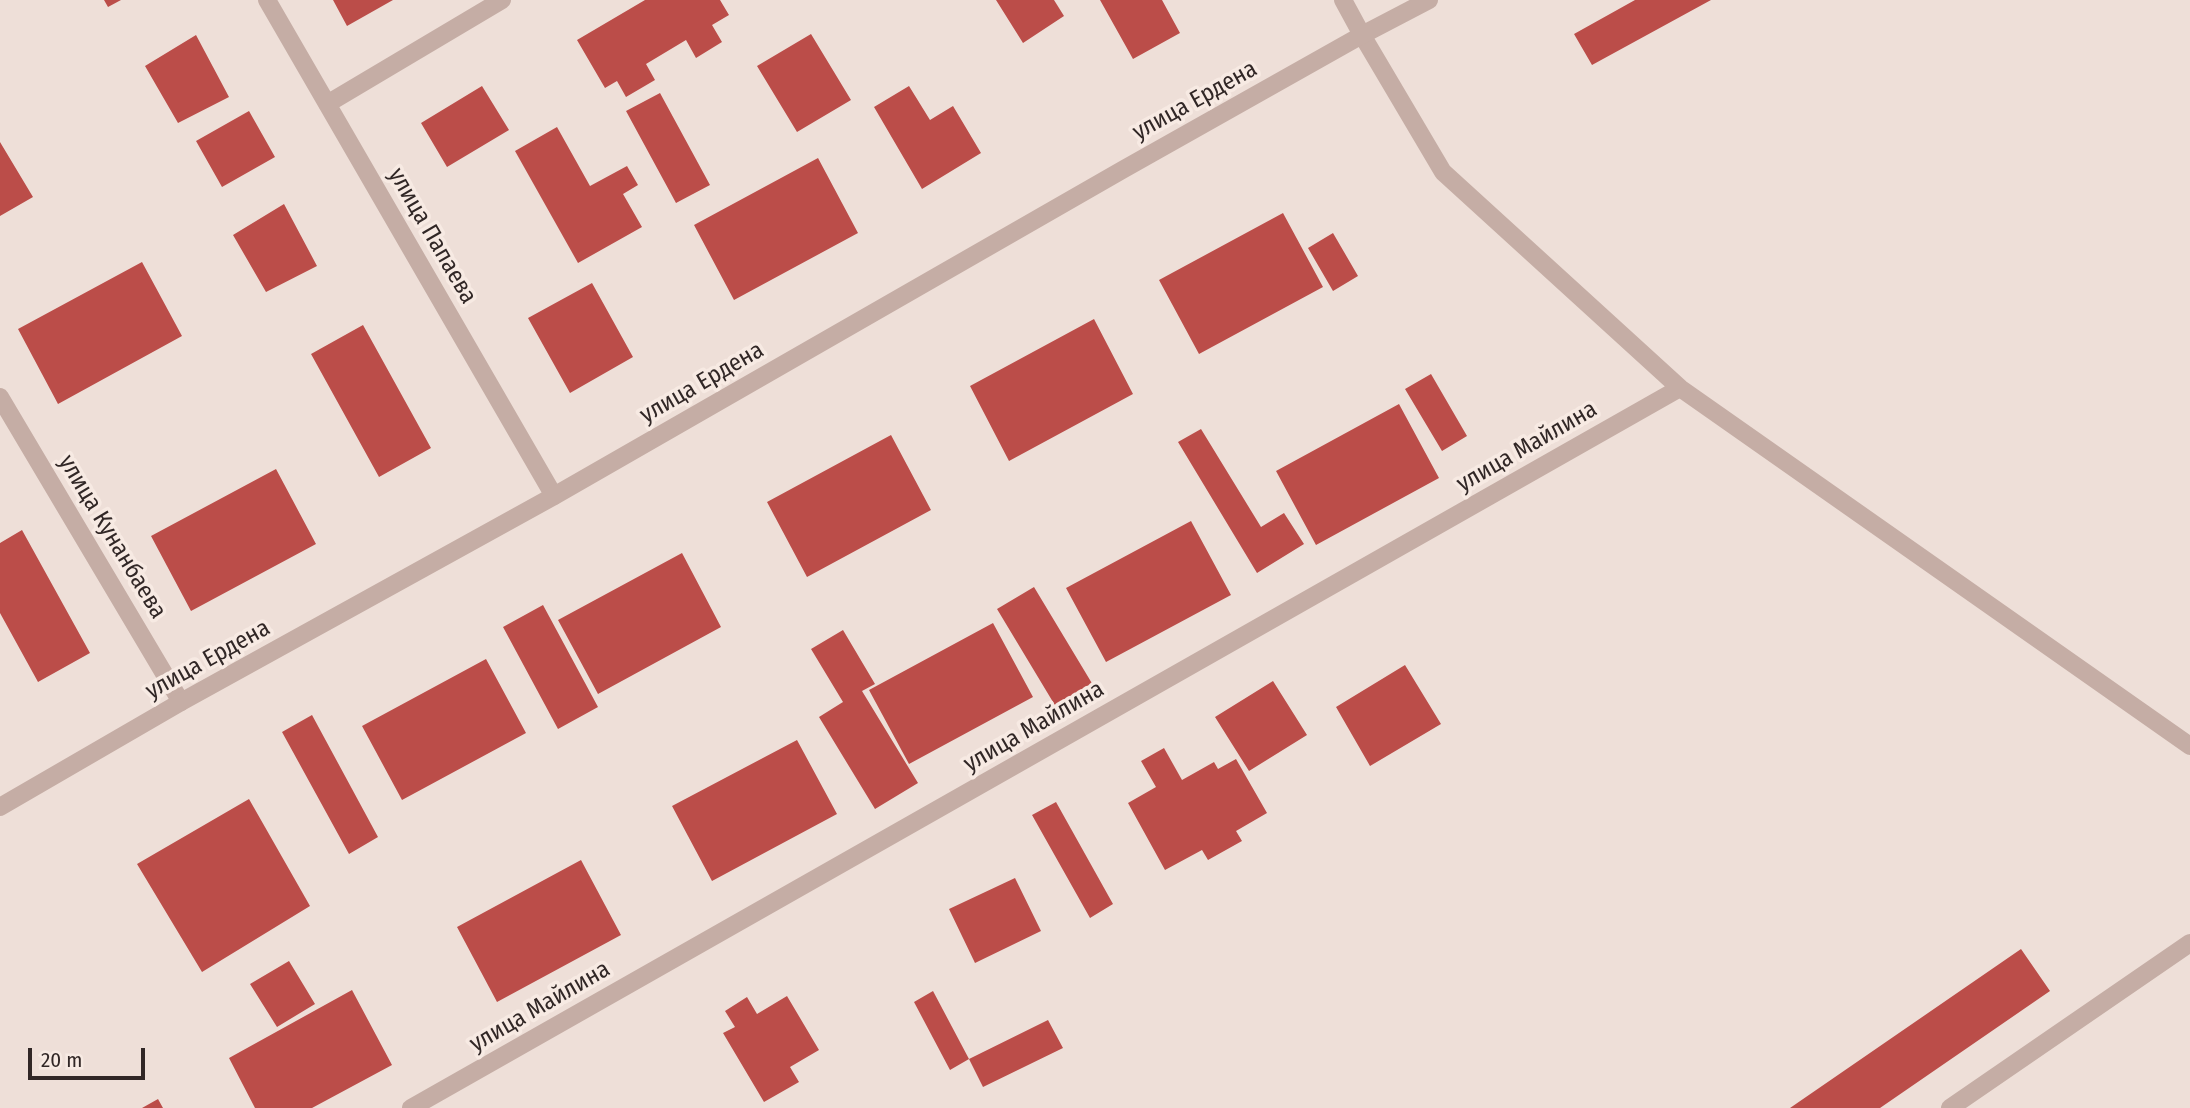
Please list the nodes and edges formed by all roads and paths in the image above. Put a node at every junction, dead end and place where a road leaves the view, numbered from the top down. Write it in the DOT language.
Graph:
graph roads {
  1 [pos="267,0"];
  2 [pos="502,0"];
  3 [pos="1343,0"];
  4 [pos="1429,0"];
  5 [pos="1362,35"];
  6 [pos="327,104"];
  7 [pos="1680,388"];
  8 [pos="0,397"];
  9 [pos="554,496"];
  10 [pos="181,702"];
  11 [pos="2190,746"];
  12 [pos="0,807"];
  13 [pos="2190,943"];
  14 [pos="439,1101"];
  15 [pos="411,1108"];
  16 [pos="1950,1108"];
  1 -- 6 [label="street, улица Папаева"];
  2 -- 6 [label="street"];
  3 -- 5 [label="street"];
  4 -- 5 [label="street, улица Ердена"];
  5 -- 7 [label="street"];
  5 -- 9 [label="street, улица Ердена"];
  6 -- 9 [label="street, улица Папаева"];
  7 -- 11 [label="street"];
  7 -- 14 [label="street, улица Майлина"];
  8 -- 10 [label="street, улица Кунанбаева"];
  9 -- 10 [label="street, улица Ердена"];
  10 -- 12 [label="street, улица Ердена"];
  13 -- 16 [label="street"];
  14 -- 15 [label="street, улица Майлина"];
}
